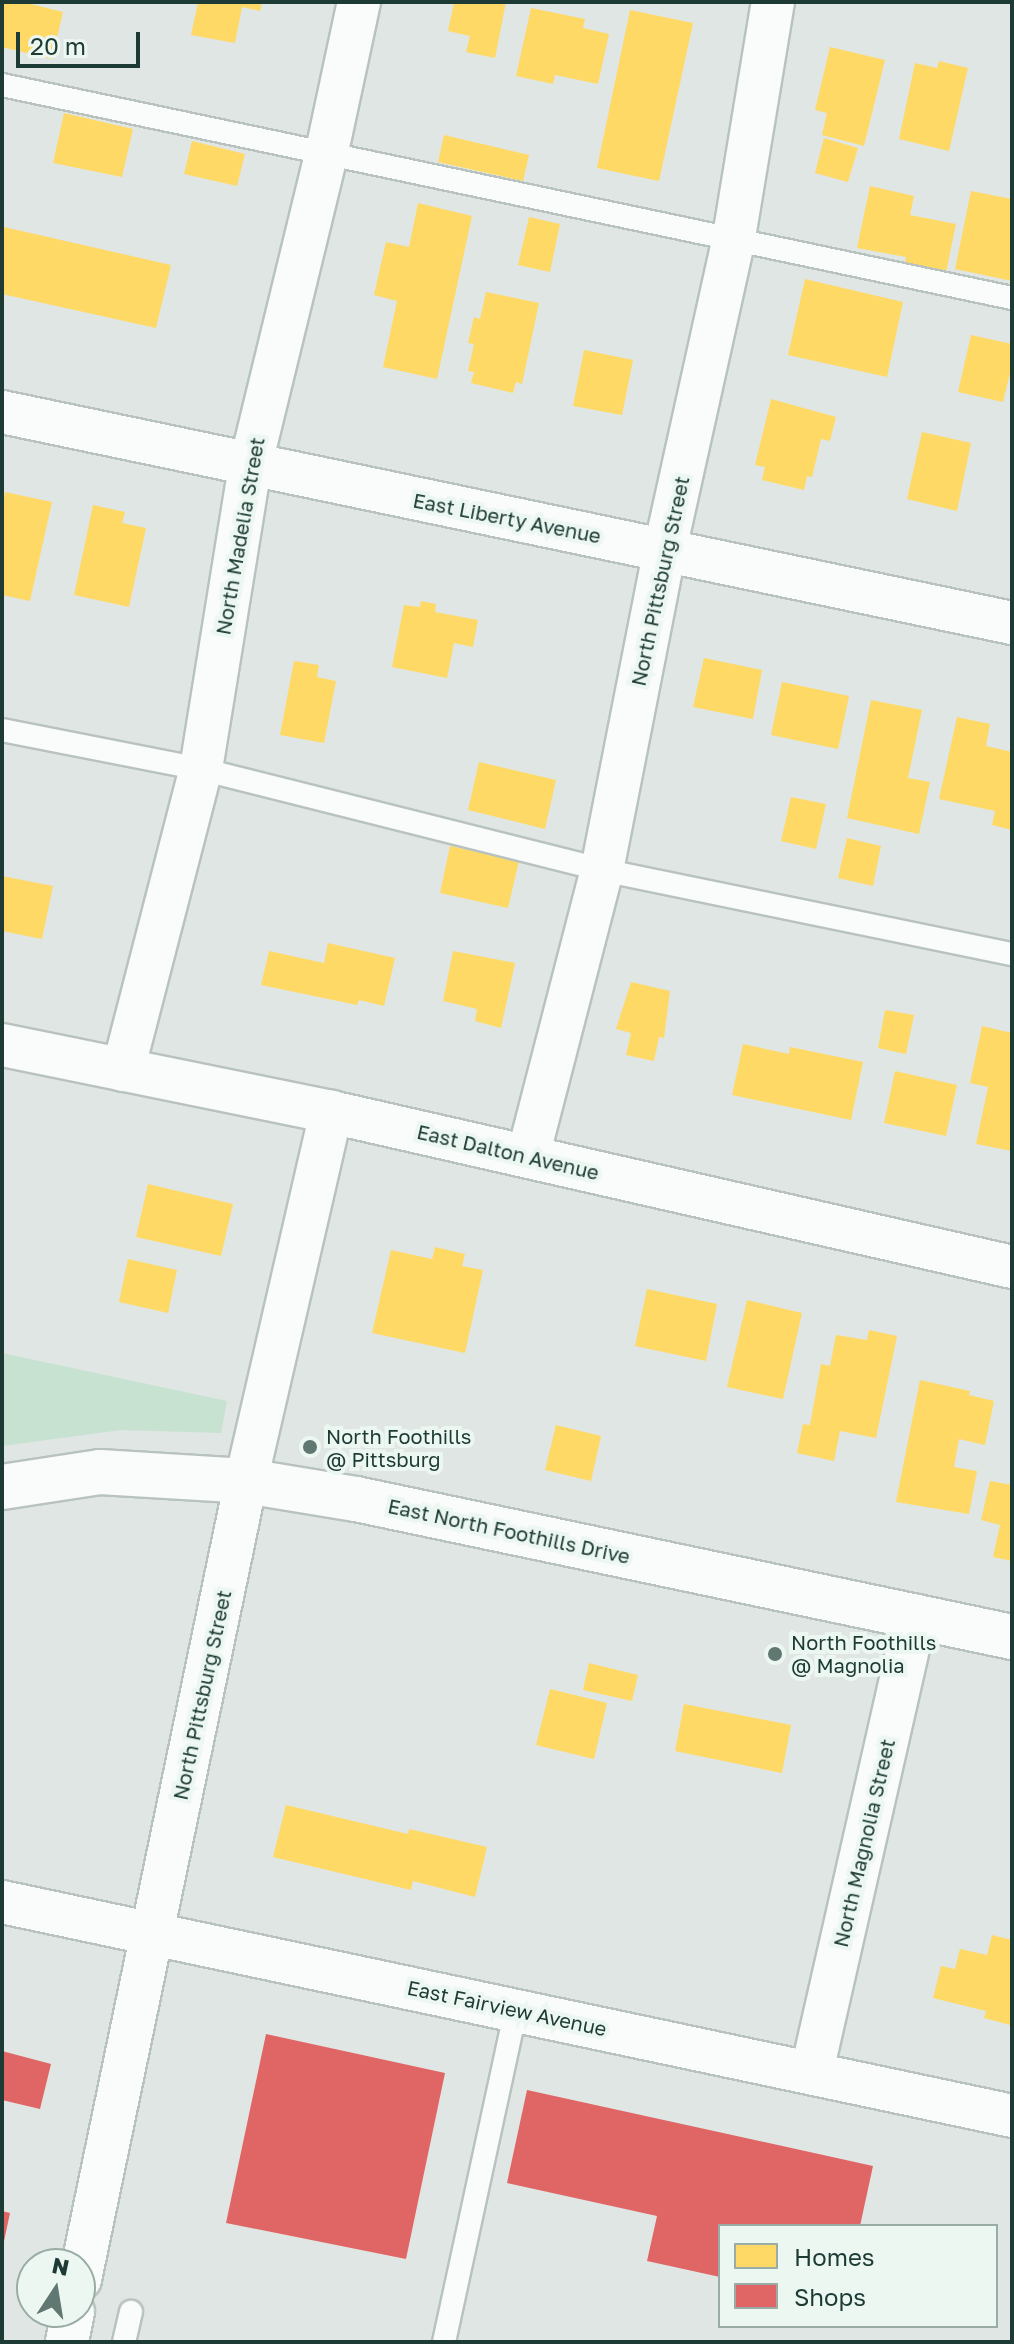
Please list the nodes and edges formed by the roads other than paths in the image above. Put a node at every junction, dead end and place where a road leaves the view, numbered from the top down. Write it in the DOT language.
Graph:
graph roads {
  1 [pos="359,2"];
  2 [pos="773,2"];
  3 [pos="2,85"];
  4 [pos="327,151"];
  5 [pos="734,237"];
  6 [pos="1012,298"];
  7 [pos="2,412"];
  8 [pos="250,467"];
  9 [pos="665,549"];
  10 [pos="1012,623"];
  11 [pos="2,730"];
  12 [pos="201,769"];
  13 [pos="602,870"];
  14 [pos="1012,954"];
  15 [pos="2,1045"];
  16 [pos="123,1070"];
  17 [pos="331,1112"];
  18 [pos="528,1156"];
  19 [pos="1012,1267"];
  20 [pos="246,1481"];
  21 [pos="2,1487"];
  22 [pos="915,1616"];
  23 [pos="1012,1637"];
  24 [pos="2,1902"];
  25 [pos="151,1934"];
  26 [pos="516,2009"];
  27 [pos="812,2071"];
  28 [pos="1012,2116"];
  29 [pos="86,2248"];
  30 [pos="131,2312"];
  31 [pos="124,2342"];
  32 [pos="444,2342"];
  1 -- 4 [label="street, North Madelia Street"];
  2 -- 5 [label="street, North Pittsburg Street"];
  3 -- 4 [label="lane"];
  4 -- 5 [label="lane"];
  4 -- 8 [label="street, North Madelia Street"];
  5 -- 6 [label="lane"];
  5 -- 9 [label="street, North Pittsburg Street"];
  7 -- 8 [label="street, East Liberty Avenue"];
  8 -- 9 [label="street, East Liberty Avenue"];
  8 -- 12 [label="street, North Madelia Street"];
  9 -- 10 [label="street, East Liberty Avenue"];
  9 -- 13 [label="street, North Pittsburg Street"];
  11 -- 12 [label="lane"];
  12 -- 13 [label="lane"];
  12 -- 16 [label="street, North Madelia Street"];
  13 -- 14 [label="lane"];
  13 -- 18 [label="street, North Pittsburg Street"];
  15 -- 16 [label="street, East Dalton Avenue"];
  16 -- 17 [label="street, East Dalton Avenue"];
  17 -- 18 [label="street, East Dalton Avenue"];
  17 -- 20 [label="street, North Pittsburg Street"];
  18 -- 19 [label="street, East Dalton Avenue"];
  20 -- 21 [label="main road, East North Foothills Drive"];
  20 -- 22 [label="main road, East North Foothills Drive"];
  20 -- 25 [label="street, North Pittsburg Street"];
  22 -- 23 [label="main road, East North Foothills Drive"];
  22 -- 27 [label="street, North Magnolia Street"];
  24 -- 25 [label="street, East Fairview Avenue"];
  25 -- 26 [label="street, East Fairview Avenue"];
  25 -- 29 [label="street, North Pittsburg Street"];
  26 -- 27 [label="street, East Fairview Avenue"];
  26 -- 32 [label="lane"];
  27 -- 28 [label="street, East Fairview Avenue"];
  30 -- 31 [label="lane"];
}
